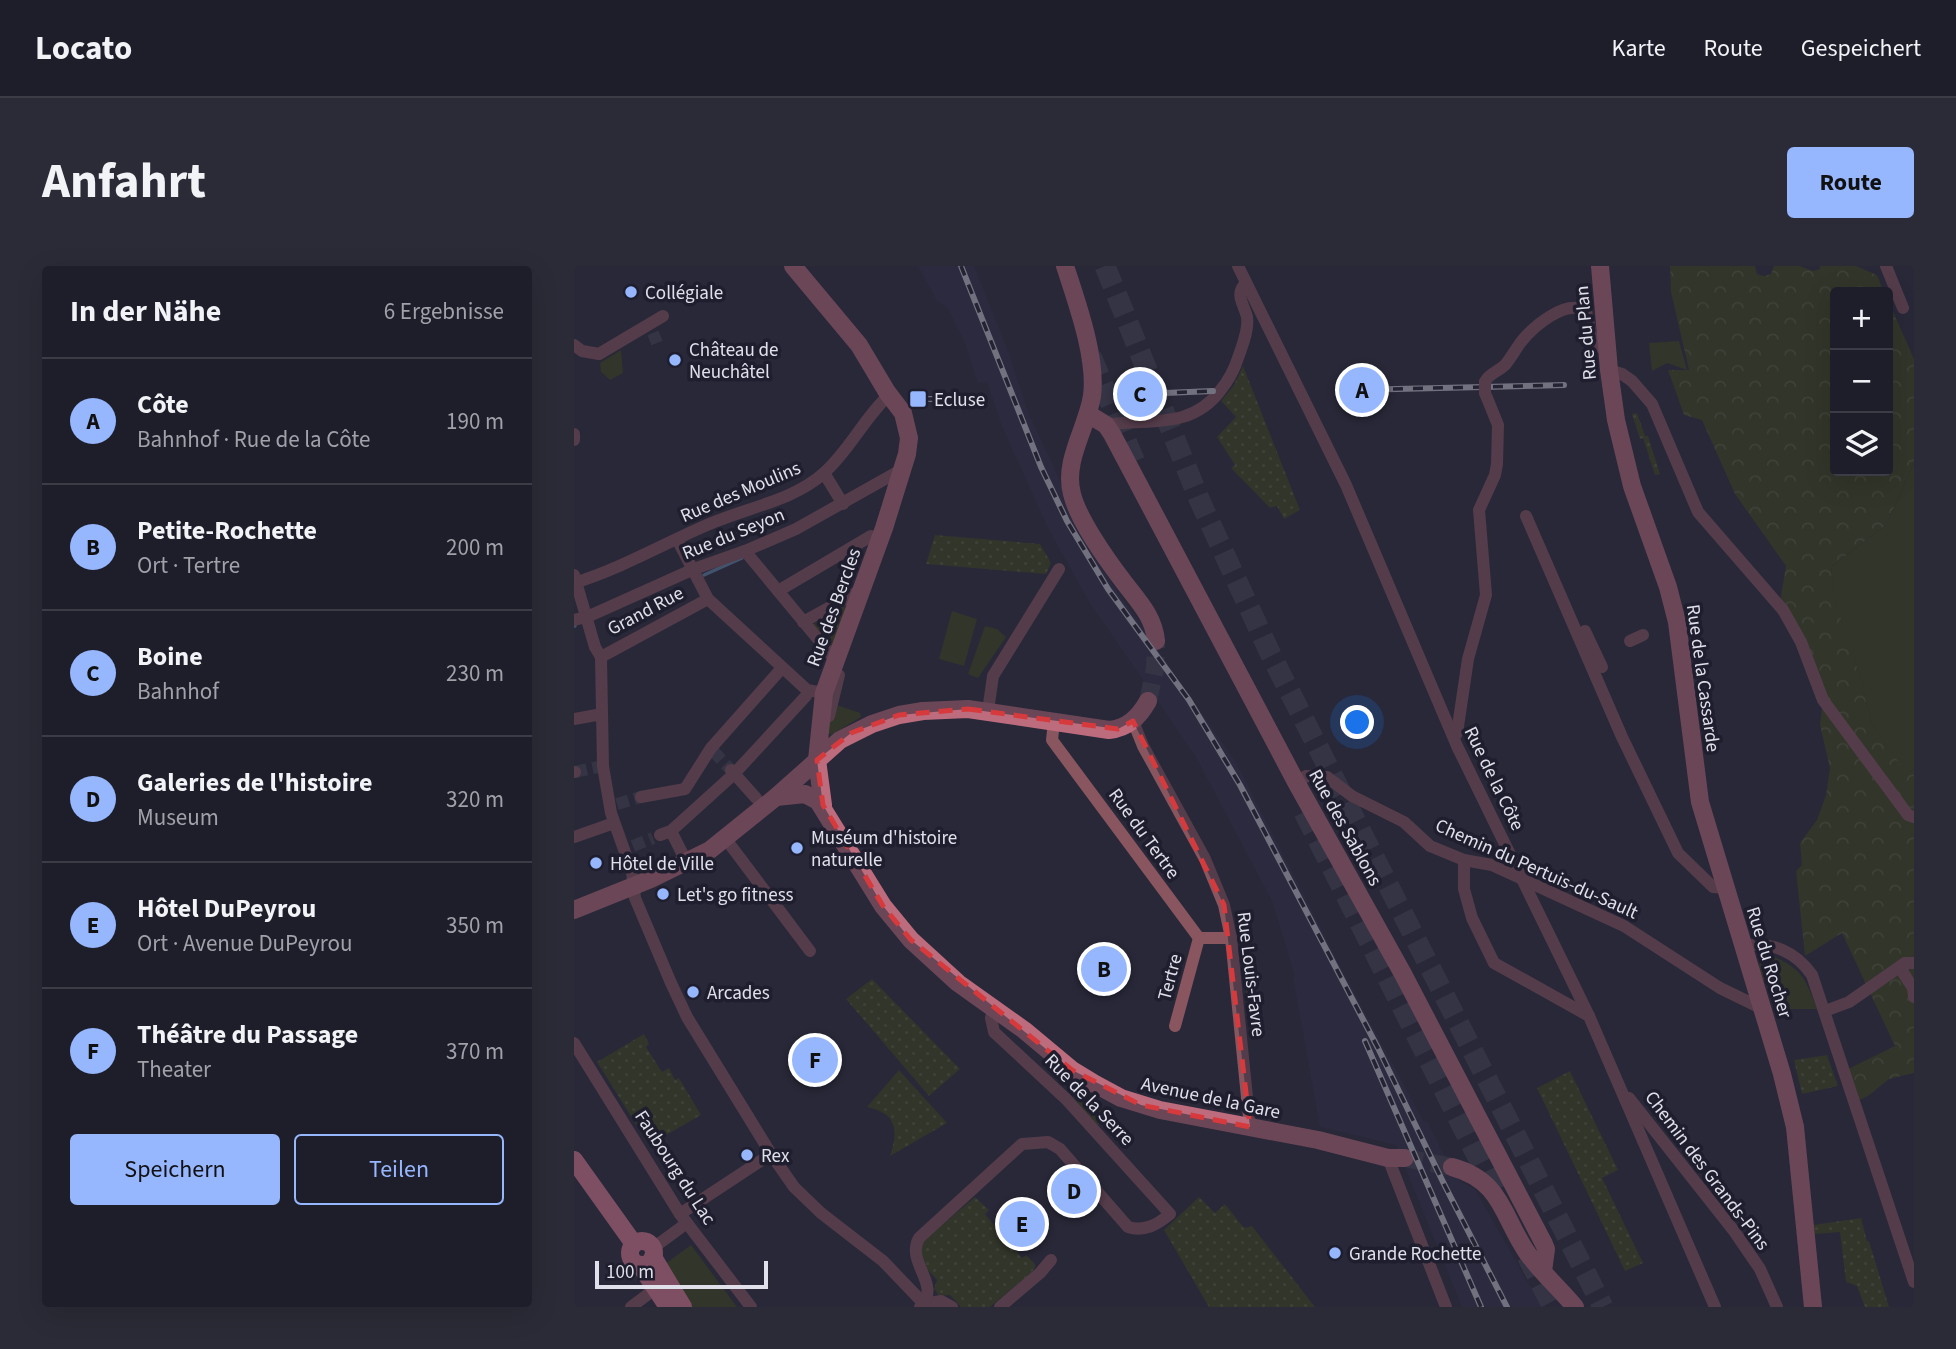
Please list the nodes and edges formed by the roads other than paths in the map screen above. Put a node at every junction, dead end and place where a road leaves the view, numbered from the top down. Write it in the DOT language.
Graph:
graph roads {
  1 [pos="793,266"];
  2 [pos="1065,266"];
  3 [pos="1600,266"];
  4 [pos="1886,266"];
  5 [pos="1241,267"];
  6 [pos="1246,282"];
  7 [pos="1903,308"];
  8 [pos="663,316"];
  9 [pos="574,345"];
  10 [pos="1607,349"];
  11 [pos="1609,370"];
  12 [pos="889,395"];
  13 [pos="1612,396"];
  14 [pos="1088,414"];
  15 [pos="1106,425"];
  16 [pos="901,470"];
  17 [pos="824,473"];
  18 [pos="843,504"];
  19 [pos="1526,516"];
  20 [pos="870,536"];
  21 [pos="677,539"];
  22 [pos="744,551"];
  23 [pos="694,569"];
  24 [pos="1059,569"];
  25 [pos="575,580"];
  26 [pos="863,589"];
  27 [pos="778,591"];
  28 [pos="708,599"];
  29 [pos="580,619"];
  30 [pos="803,622"];
  31 [pos="1585,631"];
  32 [pos="1643,635"];
  33 [pos="1156,640"];
  34 [pos="1630,641"];
  35 [pos="830,655"];
  36 [pos="601,657"];
  37 [pos="782,667"];
  38 [pos="1602,667"];
  39 [pos="839,676"];
  40 [pos="815,695"];
  41 [pos="1148,701"];
  42 [pos="988,711"];
  43 [pos="602,714"];
  44 [pos="574,719"];
  45 [pos="1133,721"];
  46 [pos="1054,722"];
  47 [pos="826,737"];
  48 [pos="1454,738"];
  49 [pos="817,760"];
  50 [pos="732,772"];
  51 [pos="1296,782"];
  52 [pos="641,797"];
  53 [pos="776,797"];
  54 [pos="756,799"];
  55 [pos="823,805"];
  56 [pos="1914,817"];
  57 [pos="614,823"];
  58 [pos="574,837"];
  59 [pos="725,838"];
  60 [pos="1464,860"];
  61 [pos="687,863"];
  62 [pos="1523,880"];
  63 [pos="633,886"];
  64 [pos="1726,888"];
  65 [pos="574,909"];
  66 [pos="1199,938"];
  67 [pos="1231,938"];
  68 [pos="1744,947"];
  69 [pos="810,951"];
  70 [pos="1910,963"];
  71 [pos="1914,997"];
  72 [pos="1762,1008"];
  73 [pos="993,1009"];
  74 [pos="1825,1011"];
  75 [pos="1589,1016"];
  76 [pos="1175,1026"];
  77 [pos="574,1043"];
  78 [pos="1625,1097"];
  79 [pos="1250,1127"];
  80 [pos="771,1154"];
  81 [pos="1396,1158"];
  82 [pos="574,1160"];
  83 [pos="1452,1167"];
  84 [pos="683,1218"];
  85 [pos="649,1256"];
  86 [pos="1051,1260"];
  87 [pos="1543,1271"];
  88 [pos="1914,1282"];
  89 [pos="663,1298"];
  90 [pos="924,1306"];
  91 [pos="631,1307"];
  92 [pos="683,1307"];
  93 [pos="751,1307"];
  94 [pos="953,1307"];
  95 [pos="999,1307"];
  96 [pos="1446,1307"];
  97 [pos="1575,1307"];
  98 [pos="1715,1307"];
  99 [pos="1777,1307"];
  100 [pos="1813,1307"];
  1 -- 12 [label="main road, Rue des Bercles"];
  2 -- 14 [label="main road"];
  3 -- 10 [label="main road, Rue du Plan"];
  4 -- 7 [label="street"];
  5 -- 6 [label="street, Rue de la Côte"];
  6 -- 15 [label="street"];
  6 -- 48 [label="street, Rue de la Côte"];
  8 -- 9 [label="street"];
  10 -- 11 [label="main road, Rue du Plan"];
  10 -- 48 [label="street"];
  11 -- 13 [label="main road, Rue du Plan"];
  11 -- 56 [label="street"];
  12 -- 16 [label="main road, Rue des Bercles"];
  12 -- 17 [label="street, Rue des Moulins"];
  13 -- 64 [label="main road, Rue de la Cassarde"];
  14 -- 15 [label="main road"];
  14 -- 33 [label="main road"];
  15 -- 51 [label="main road, Rue des Sablons"];
  16 -- 18 [label="street, Rue du Seyon"];
  16 -- 26 [label="main road, Rue des Bercles"];
  17 -- 18 [label="street"];
  17 -- 21 [label="street, Rue des Moulins"];
  18 -- 22 [label="street, Rue du Seyon"];
  19 -- 64 [label="street, Rue du Rocher"];
  20 -- 27 [label="street"];
  21 -- 23 [label="street"];
  21 -- 25 [label="street, Rue des Moulins"];
  22 -- 23 [label="street, Rue du Seyon"];
  22 -- 27 [label="street"];
  23 -- 28 [label="street"];
  23 -- 29 [label="street, Rue du Seyon"];
  24 -- 42 [label="street"];
  25 -- 29 [label="street"];
  26 -- 30 [label="street"];
  26 -- 40 [label="main road, Rue des Bercles"];
  27 -- 30 [label="street"];
  28 -- 36 [label="street, Grand Rue"];
  28 -- 37 [label="street"];
  29 -- 36 [label="street"];
  30 -- 35 [label="street"];
  31 -- 38 [label="street"];
  32 -- 34 [label="street"];
  36 -- 43 [label="street"];
  37 -- 40 [label="street"];
  37 -- 52 [label="street"];
  39 -- 47 [label="street, Rue des Bercles"];
  40 -- 49 [label="main road, Rue des Bercles"];
  40 -- 50 [label="street"];
  41 -- 45 [label="main road"];
  42 -- 46 [label="main road"];
  42 -- 49 [label="main road"];
  43 -- 44 [label="street"];
  43 -- 57 [label="street"];
  45 -- 46 [label="main road"];
  45 -- 67 [label="street, Rue Louis-Favre"];
  46 -- 66 [label="street, Rue du Tertre"];
  48 -- 62 [label="street, Rue de la Côte"];
  49 -- 53 [label="main road"];
  49 -- 55 [label="main road, Avenue de la Gare"];
  50 -- 54 [label="street"];
  50 -- 61 [label="street"];
  51 -- 60 [label="street, Chemin du Pertuis-du-Sault"];
  51 -- 87 [label="main road, Rue des Sablons"];
  53 -- 55 [label="main road"];
  53 -- 59 [label="main road"];
  55 -- 73 [label="main road, Avenue de la Gare"];
  57 -- 58 [label="street"];
  57 -- 63 [label="street"];
  59 -- 61 [label="main road"];
  59 -- 69 [label="street"];
  60 -- 62 [label="street, Chemin du Pertuis-du-Sault"];
  60 -- 75 [label="street"];
  61 -- 63 [label="main road"];
  62 -- 72 [label="street, Chemin du Pertuis-du-Sault"];
  62 -- 75 [label="street, Rue de la Côte"];
  63 -- 65 [label="main road"];
  63 -- 80 [label="street"];
  64 -- 68 [label="main road, Rue du Rocher"];
  66 -- 67 [label="street"];
  66 -- 76 [label="street, Tertre"];
  67 -- 79 [label="street, Rue Louis-Favre"];
  68 -- 72 [label="main road, Rue du Rocher"];
  68 -- 74 [label="street"];
  70 -- 71 [label="street"];
  70 -- 74 [label="street"];
  72 -- 100 [label="main road, Rue du Rocher"];
  73 -- 79 [label="main road, Avenue de la Gare"];
  73 -- 90 [label="street, Rue de la Serre"];
  74 -- 88 [label="street"];
  75 -- 78 [label="street, Rue de la Côte"];
  77 -- 84 [label="street, Faubourg du Lac"];
  78 -- 98 [label="street, Rue de la Côte"];
  78 -- 99 [label="street, Chemin des Grands-Pins"];
  79 -- 81 [label="main road, Avenue de la Gare"];
  80 -- 84 [label="street"];
  80 -- 90 [label="street"];
  81 -- 96 [label="street, Avenue de la Gare"];
  82 -- 85 [label="main road"];
  83 -- 87 [label="main road"];
  84 -- 85 [label="street"];
  84 -- 93 [label="street, Faubourg du Lac"];
  85 -- 89 [label="main road"];
  86 -- 95 [label="street"];
  87 -- 97 [label="main road"];
  89 -- 91 [label="street"];
  89 -- 92 [label="main road"];
  90 -- 94 [label="street"];
}
